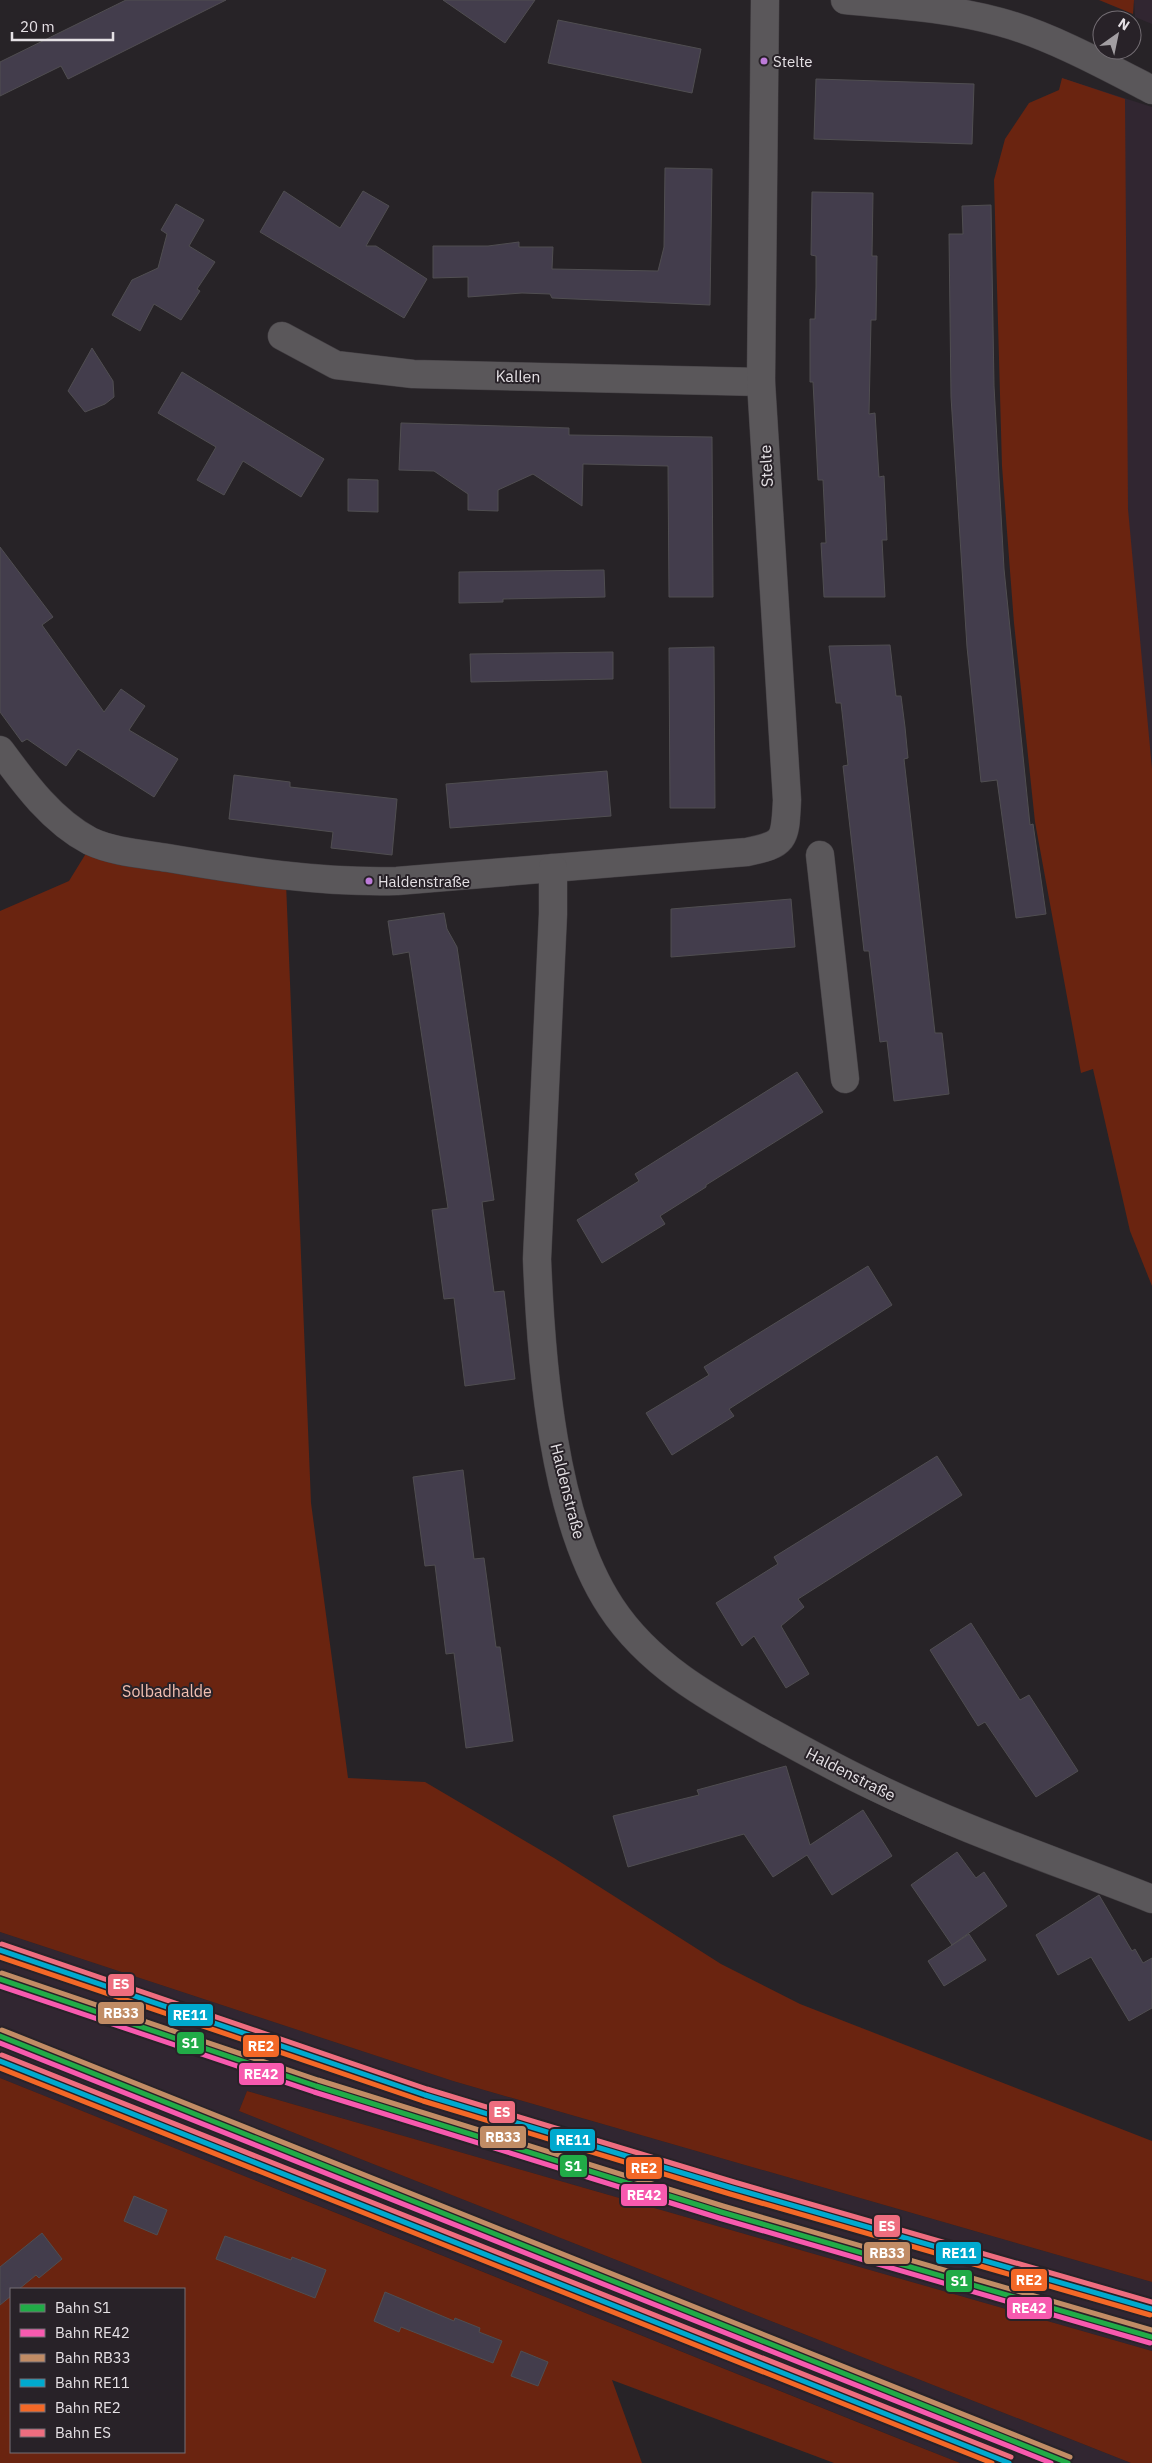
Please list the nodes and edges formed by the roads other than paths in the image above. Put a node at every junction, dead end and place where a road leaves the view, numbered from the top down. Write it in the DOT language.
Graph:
graph roads {
  1 [pos="765,0"];
  2 [pos="845,0"];
  3 [pos="1152,90"];
  4 [pos="282,336"];
  5 [pos="761,382"];
  6 [pos="0,750"];
  7 [pos="820,855"];
  8 [pos="553,868"];
  9 [pos="845,1080"];
  10 [pos="1152,1898"];
  1 -- 5 [label="street, Stelte"];
  2 -- 3 [label="street"];
  4 -- 5 [label="street, Kallen"];
  5 -- 8 [label="street, Stelte"];
  6 -- 8 [label="street"];
  7 -- 9 [label="street"];
  8 -- 10 [label="street, Haldenstraße"];
}
